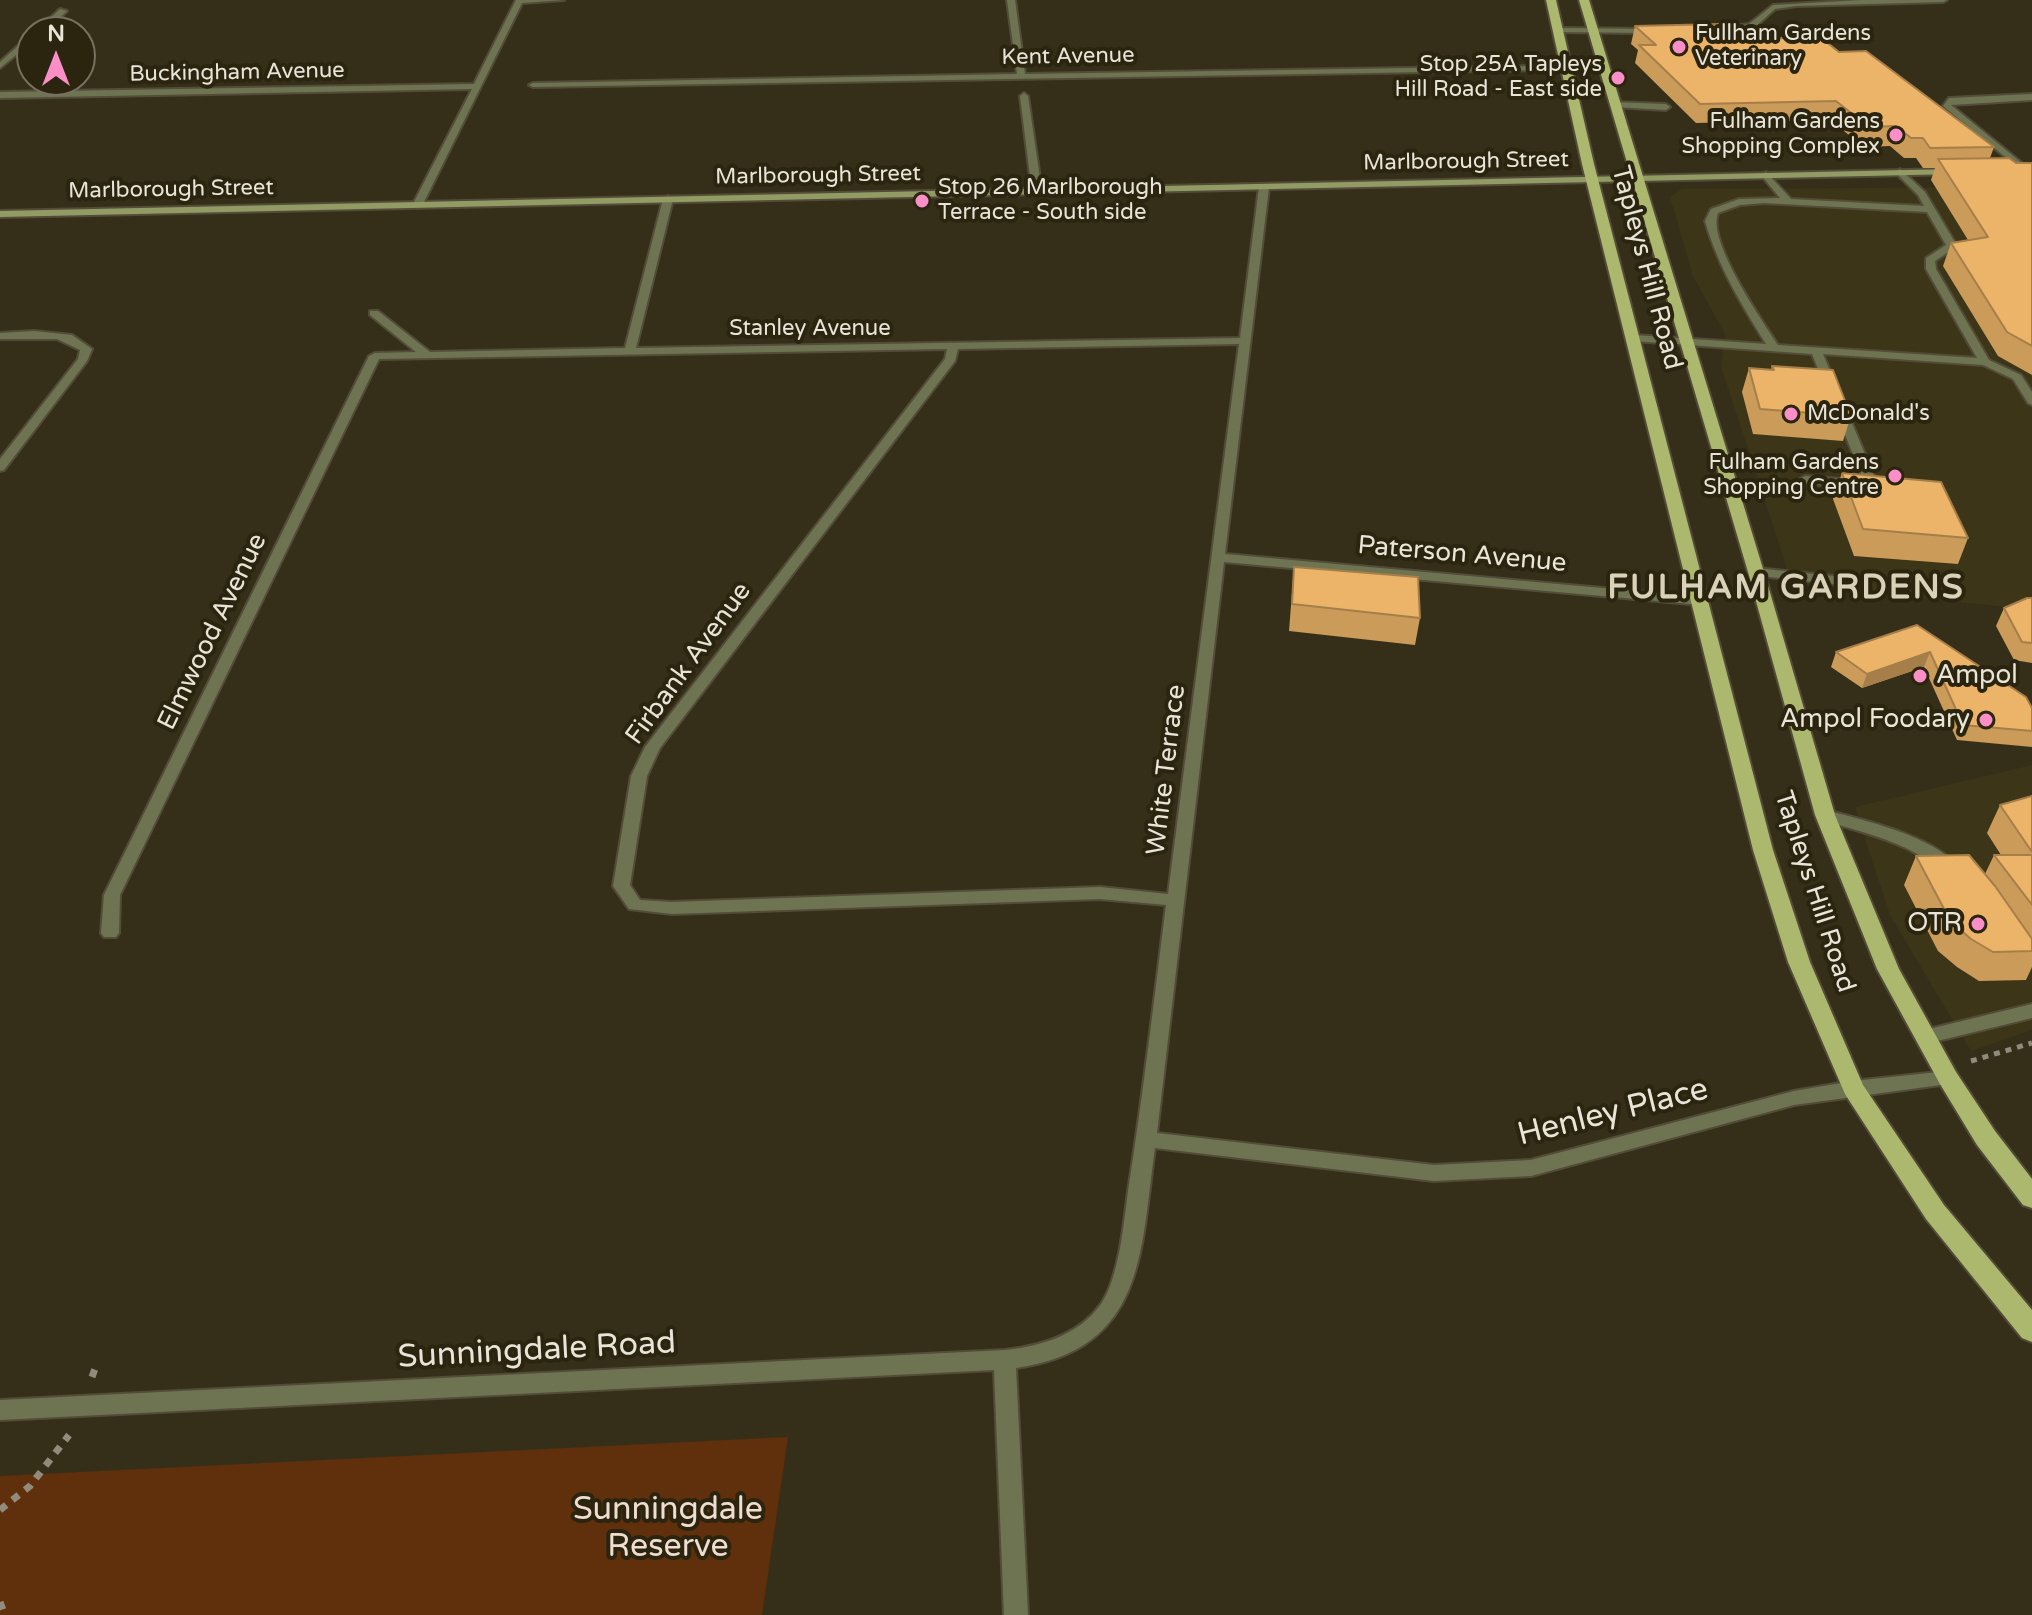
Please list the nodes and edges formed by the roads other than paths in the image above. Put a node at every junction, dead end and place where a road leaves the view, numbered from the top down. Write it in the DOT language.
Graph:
graph roads {
  1 [pos="520,0"];
  2 [pos="560,0"];
  3 [pos="1011,0"];
  4 [pos="1551,0"];
  5 [pos="1584,0"];
  6 [pos="1943,0"];
  7 [pos="1856,1"];
  8 [pos="63,11"];
  9 [pos="57,16"];
  10 [pos="1558,30"];
  11 [pos="1702,30"];
  12 [pos="1593,31"];
  13 [pos="1662,31"];
  14 [pos="16,52"];
  15 [pos="0,66"];
  16 [pos="1568,66"];
  17 [pos="1604,67"];
  18 [pos="1021,76"];
  19 [pos="533,85"];
  20 [pos="476,86"];
  21 [pos="0,95"];
  22 [pos="1024,96"];
  23 [pos="2032,97"];
  24 [pos="1615,104"];
  25 [pos="1666,107"];
  26 [pos="1900,172"];
  27 [pos="1971,172"];
  28 [pos="2013,172"];
  29 [pos="2030,172"];
  30 [pos="1766,175"];
  31 [pos="1638,178"];
  32 [pos="1592,179"];
  33 [pos="1264,187"];
  34 [pos="1037,192"];
  35 [pos="668,199"];
  36 [pos="1788,201"];
  37 [pos="418,204"];
  38 [pos="1931,209"];
  39 [pos="0,214"];
  40 [pos="374,313"];
  41 [pos="0,336"];
  42 [pos="1634,338"];
  43 [pos="1244,341"];
  44 [pos="1688,341"];
  45 [pos="1774,347"];
  46 [pos="953,348"];
  47 [pos="630,350"];
  48 [pos="1816,350"];
  49 [pos="426,354"];
  50 [pos="375,356"];
  51 [pos="1985,362"];
  52 [pos="2032,401"];
  53 [pos="0,467"];
  54 [pos="1805,480"];
  55 [pos="1218,557"];
  56 [pos="1756,572"];
  57 [pos="1843,581"];
  58 [pos="1702,601"];
  59 [pos="1825,815"];
  60 [pos="1960,876"];
  61 [pos="1175,900"];
  62 [pos="110,933"];
  63 [pos="2032,1011"];
  64 [pos="1925,1037"];
  65 [pos="1948,1078"];
  66 [pos="1853,1088"];
  67 [pos="1146,1139"];
  68 [pos="2032,1198"];
  69 [pos="2032,1330"];
  70 [pos="1075,1342"];
  71 [pos="1005,1360"];
  72 [pos="0,1410"];
  73 [pos="1016,1615"];
  1 -- 2 [label="street"];
  1 -- 20 [label="street"];
  3 -- 18 [label="street"];
  4 -- 10 [label="main road, Tapleys Hill Road"];
  5 -- 12 [label="main road, Tapleys Hill Road"];
  6 -- 7 [label="street"];
  7 -- 11 [label="street"];
  8 -- 9 [label="street"];
  10 -- 12 [label="street"];
  10 -- 16 [label="main road, Tapleys Hill Road"];
  12 -- 13 [label="street"];
  12 -- 17 [label="main road, Tapleys Hill Road"];
  14 -- 15 [label="street"];
  16 -- 17 [label="street, Kent Avenue"];
  16 -- 18 [label="street, Kent Avenue"];
  16 -- 32 [label="main road, Tapleys Hill Road"];
  17 -- 24 [label="main road, Tapleys Hill Road"];
  18 -- 19 [label="street, Kent Avenue"];
  20 -- 21 [label="street, Buckingham Avenue"];
  20 -- 37 [label="street"];
  22 -- 34 [label="street"];
  23 -- 29 [label="street"];
  24 -- 25 [label="street"];
  24 -- 31 [label="main road, Tapleys Hill Road"];
  26 -- 27 [label="street, Marlborough Street"];
  26 -- 30 [label="street, Marlborough Street"];
  26 -- 38 [label="street"];
  28 -- 29 [label="street"];
  30 -- 31 [label="street, Marlborough Street"];
  30 -- 36 [label="street"];
  31 -- 32 [label="street, Marlborough Street"];
  31 -- 44 [label="main road, Tapleys Hill Road"];
  32 -- 33 [label="street, Marlborough Street"];
  32 -- 42 [label="main road, Tapleys Hill Road"];
  33 -- 34 [label="street, Marlborough Street"];
  33 -- 43 [label="street, White Terrace"];
  34 -- 35 [label="street, Marlborough Street"];
  35 -- 37 [label="street, Marlborough Street"];
  35 -- 47 [label="street"];
  36 -- 38 [label="street"];
  36 -- 45 [label="street"];
  37 -- 39 [label="street, Marlborough Street"];
  38 -- 51 [label="street"];
  40 -- 49 [label="street"];
  41 -- 53 [label="street"];
  42 -- 44 [label="street"];
  42 -- 58 [label="main road, Tapleys Hill Road"];
  43 -- 46 [label="street, Stanley Avenue"];
  43 -- 55 [label="street, White Terrace"];
  44 -- 45 [label="street"];
  44 -- 56 [label="main road, Tapleys Hill Road"];
  45 -- 48 [label="street"];
  46 -- 47 [label="street, Stanley Avenue"];
  46 -- 61 [label="street, Firbank Avenue"];
  47 -- 49 [label="street, Stanley Avenue"];
  48 -- 51 [label="street"];
  48 -- 54 [label="street"];
  49 -- 50 [label="street, Stanley Avenue"];
  50 -- 62 [label="street, Elmwood Avenue"];
  51 -- 52 [label="street"];
  55 -- 58 [label="street, Paterson Avenue"];
  55 -- 61 [label="street, White Terrace"];
  56 -- 57 [label="street"];
  56 -- 59 [label="main road, Tapleys Hill Road"];
  58 -- 66 [label="main road, Tapleys Hill Road"];
  59 -- 60 [label="street"];
  59 -- 64 [label="main road, Tapleys Hill Road"];
  61 -- 67 [label="street, White Terrace"];
  63 -- 64 [label="street"];
  64 -- 65 [label="main road, Tapleys Hill Road"];
  65 -- 66 [label="street, Henley Place"];
  65 -- 68 [label="main road, Tapleys Hill Road"];
  66 -- 67 [label="street, Henley Place"];
  66 -- 69 [label="main road, Tapleys Hill Road"];
  67 -- 70 [label="street, White Terrace"];
  70 -- 71 [label="street, Sunningdale Road"];
  71 -- 72 [label="street, Sunningdale Road"];
  71 -- 73 [label="street"];
}
